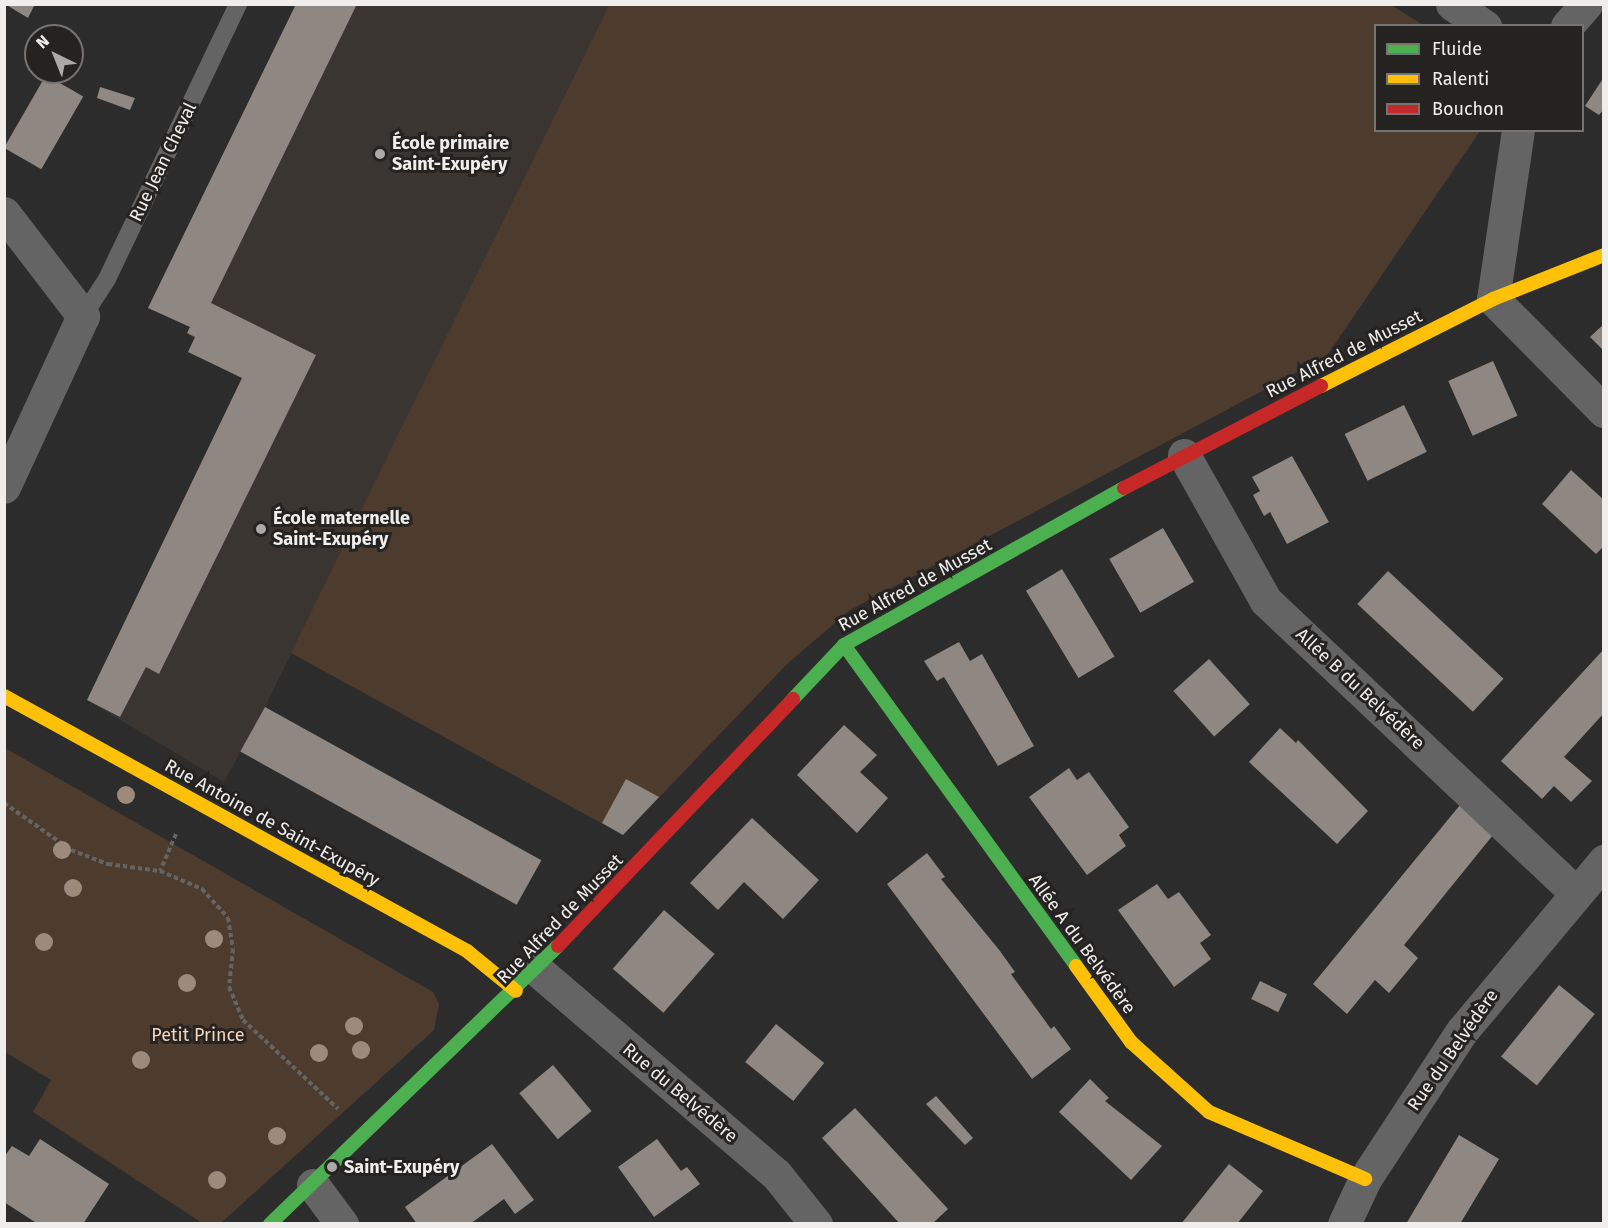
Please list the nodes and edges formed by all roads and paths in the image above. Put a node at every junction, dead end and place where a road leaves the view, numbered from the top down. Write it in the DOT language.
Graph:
graph roads {
  1 [pos="238,4"];
  2 [pos="1452,4"];
  3 [pos="1586,4"];
  4 [pos="1482,24"];
  5 [pos="1570,24"];
  6 [pos="1518,132"];
  7 [pos="4,213"];
  8 [pos="1604,255"];
  9 [pos="1493,299"];
  10 [pos="83,316"];
  11 [pos="1604,411"];
  12 [pos="1185,455"];
  13 [pos="4,487"];
  14 [pos="844,645"];
  15 [pos="4,696"];
  16 [pos="4,803"];
  17 [pos="198,803"];
  18 [pos="1604,861"];
  19 [pos="160,871"];
  20 [pos="1575,891"];
  21 [pos="526,980"];
  22 [pos="346,1116"];
  23 [pos="1365,1179"];
  24 [pos="313,1185"];
  25 [pos="270,1224"];
  26 [pos="342,1224"];
  27 [pos="816,1224"];
  28 [pos="1344,1224"];
  1 -- 10 [label="lane, Rue Jean Cheval"];
  2 -- 4 [label="street"];
  3 -- 5 [label="street"];
  6 -- 9 [label="street"];
  7 -- 10 [label="street"];
  8 -- 9 [label="street, Rue Alfred de Musset"];
  9 -- 11 [label="street"];
  9 -- 12 [label="street, Rue Alfred de Musset"];
  10 -- 13 [label="street"];
  12 -- 14 [label="street, Rue Alfred de Musset"];
  12 -- 20 [label="street, Allée B du Belvédère"];
  14 -- 21 [label="street, Rue Alfred de Musset"];
  14 -- 23 [label="street, Allée A du Belvédère"];
  15 -- 17 [label="street, Rue Antoine de Saint-Exupéry"];
  16 -- 19 [label="path"];
  17 -- 19 [label="path"];
  17 -- 21 [label="street, Rue Antoine de Saint-Exupéry"];
  18 -- 20 [label="street, Rue du Belvédère"];
  19 -- 22 [label="path"];
  20 -- 23 [label="street, Rue du Belvédère"];
  21 -- 24 [label="street, Rue Alfred de Musset"];
  21 -- 27 [label="street, Rue du Belvédère"];
  23 -- 28 [label="street, Rue du Belvédère"];
  24 -- 25 [label="street, Rue Alfred de Musset"];
  24 -- 26 [label="street"];
}
